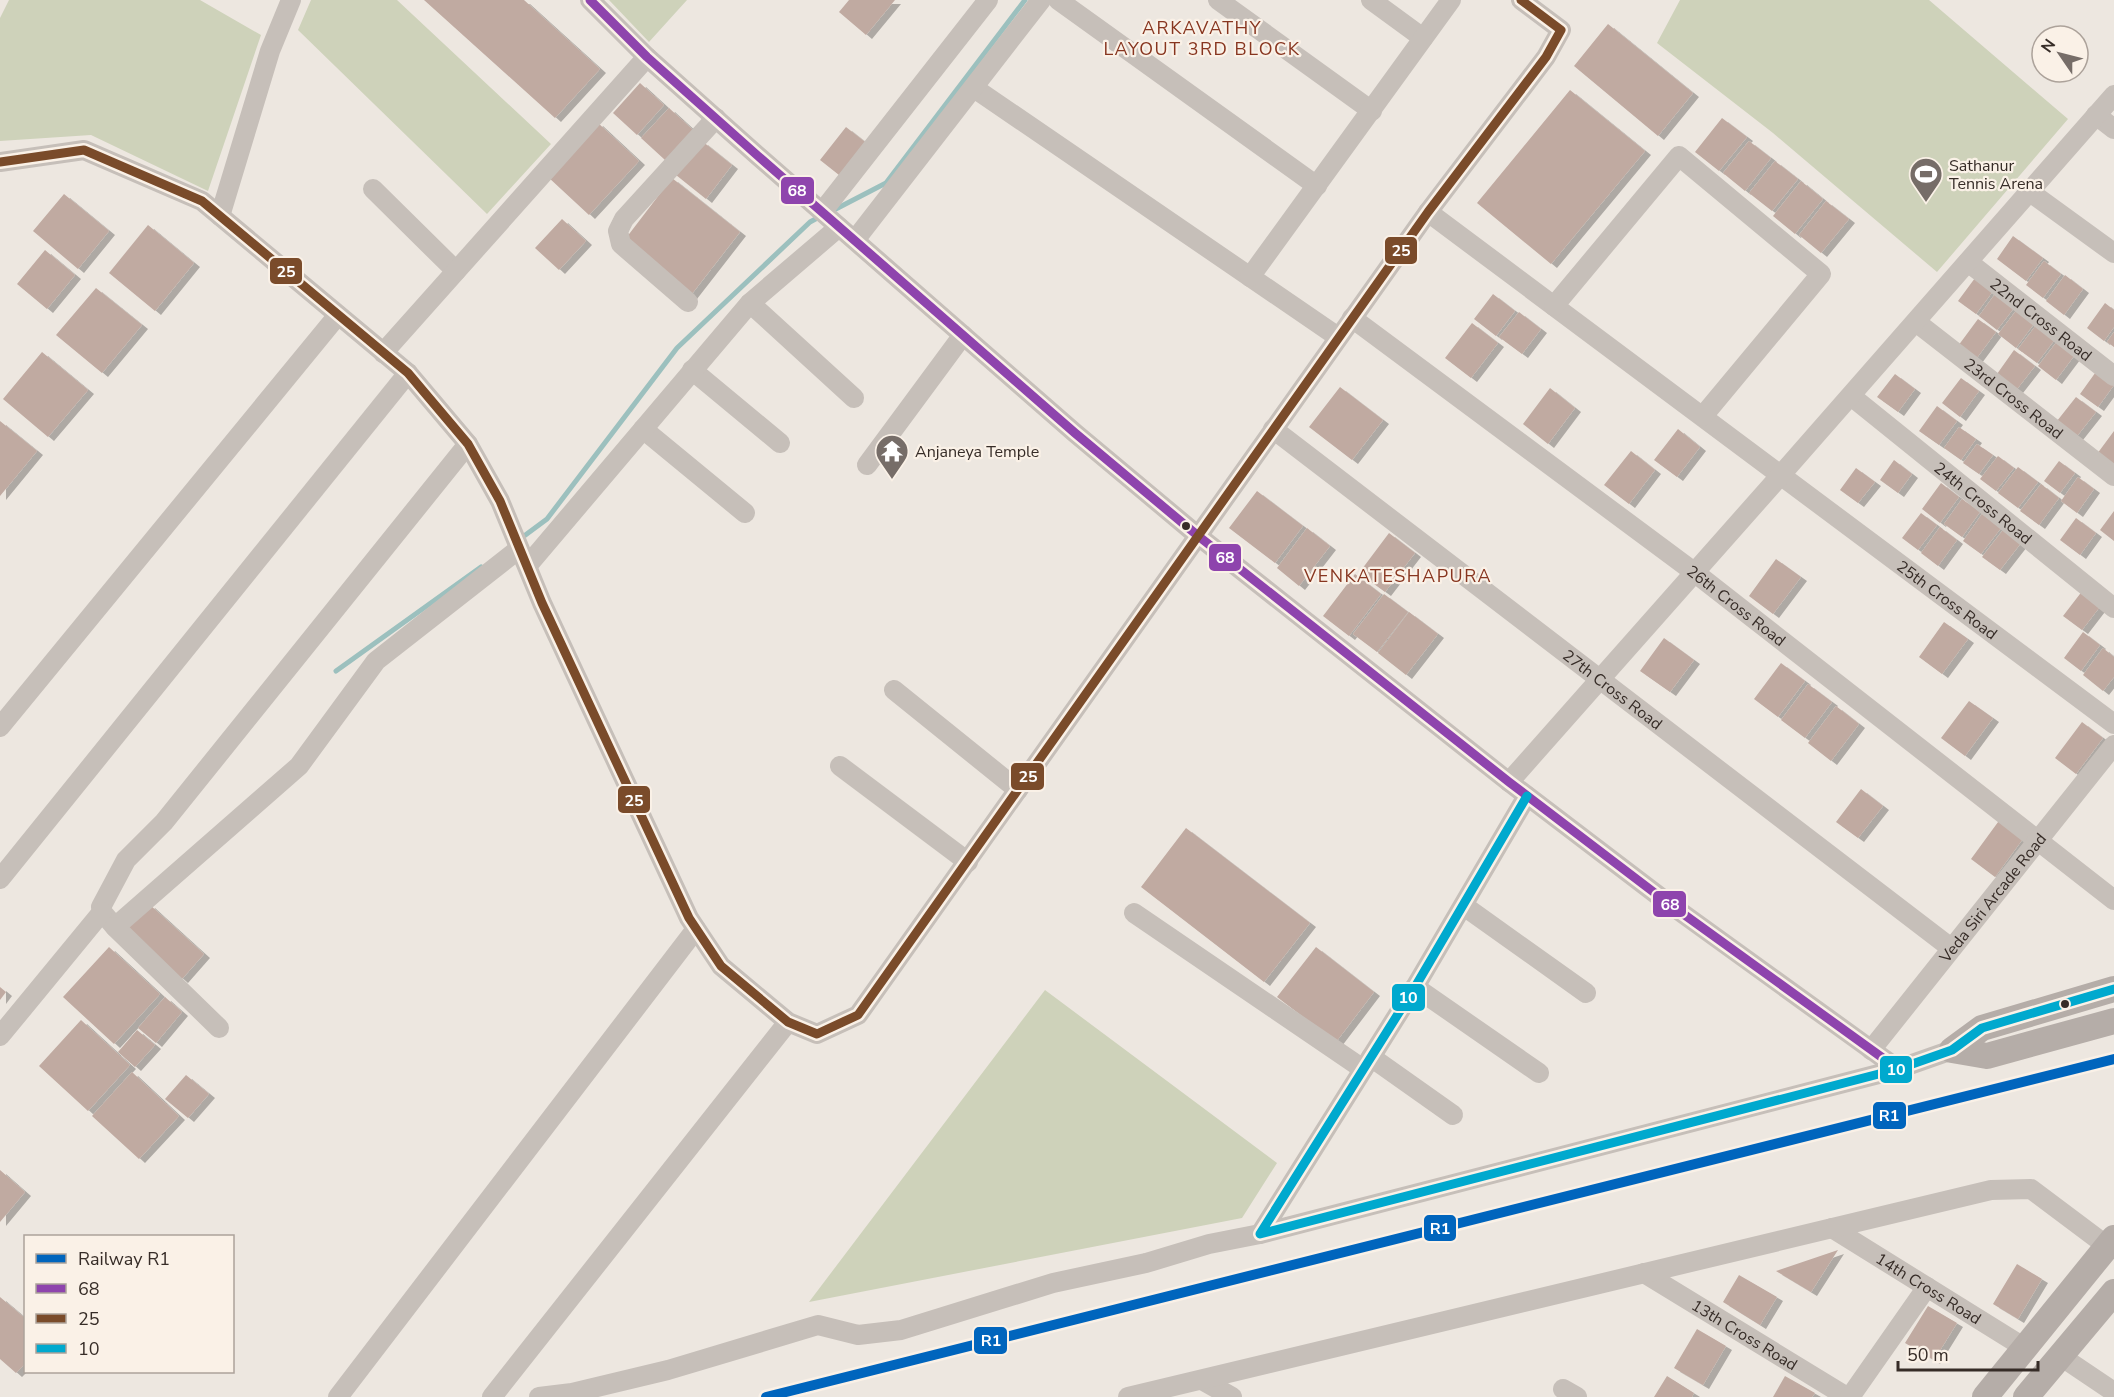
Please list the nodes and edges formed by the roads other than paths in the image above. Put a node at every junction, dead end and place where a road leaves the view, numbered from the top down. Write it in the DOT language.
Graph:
graph roads {
  1 [pos="291,0"];
  2 [pos="590,0"];
  3 [pos="988,0"];
  4 [pos="1041,0"];
  5 [pos="1058,0"];
  6 [pos="1218,0"];
  7 [pos="1371,0"];
  8 [pos="1451,0"];
  9 [pos="1521,0"];
  10 [pos="1423,38"];
  11 [pos="647,57"];
  12 [pos="974,88"];
  13 [pos="2114,95"];
  14 [pos="1372,111"];
  15 [pos="2096,115"];
  16 [pos="716,118"];
  17 [pos="2114,129"];
  18 [pos="0,162"];
  19 [pos="1317,186"];
  20 [pos="373,189"];
  21 [pos="2030,192"];
  22 [pos="1428,212"];
  23 [pos="220,216"];
  24 [pos="829,218"];
  25 [pos="855,240"];
  26 [pos="2114,253"];
  27 [pos="1968,262"];
  28 [pos="456,271"];
  29 [pos="1250,277"];
  30 [pos="688,302"];
  31 [pos="750,303"];
  32 [pos="1554,306"];
  33 [pos="338,315"];
  34 [pos="1353,318"];
  35 [pos="1916,322"];
  36 [pos="963,335"];
  37 [pos="1338,337"];
  38 [pos="383,353"];
  39 [pos="692,370"];
  40 [pos="408,373"];
  41 [pos="2114,376"];
  42 [pos="1851,396"];
  43 [pos="854,398"];
  44 [pos="1703,416"];
  45 [pos="643,429"];
  46 [pos="1273,429"];
  47 [pos="780,443"];
  48 [pos="468,444"];
  49 [pos="867,465"];
  50 [pos="1782,475"];
  51 [pos="2114,476"];
  52 [pos="745,513"];
  53 [pos="1197,535"];
  54 [pos="519,549"];
  55 [pos="1694,572"];
  56 [pos="2114,608"];
  57 [pos="1599,680"];
  58 [pos="894,690"];
  59 [pos="2114,724"];
  60 [pos="0,727"];
  61 [pos="2114,745"];
  62 [pos="840,766"];
  63 [pos="1509,782"];
  64 [pos="1018,790"];
  65 [pos="1527,796"];
  66 [pos="2038,839"];
  67 [pos="968,862"];
  68 [pos="0,879"];
  69 [pos="2114,900"];
  70 [pos="1464,906"];
  71 [pos="102,912"];
  72 [pos="1134,913"];
  73 [pos="115,927"];
  74 [pos="696,929"];
  75 [pos="1951,948"];
  76 [pos="1415,987"];
  77 [pos="2114,989"];
  78 [pos="1586,993"];
  79 [pos="2114,1021"];
  80 [pos="788,1022"];
  81 [pos="219,1029"];
  82 [pos="0,1036"];
  83 [pos="1871,1050"];
  84 [pos="1952,1050"];
  85 [pos="1367,1063"];
  86 [pos="1898,1069"];
  87 [pos="1539,1073"];
  88 [pos="1454,1115"];
  89 [pos="1832,1228"];
  90 [pos="1260,1234"];
  91 [pos="2112,1247"];
  92 [pos="1644,1273"];
  93 [pos="1927,1287"];
  94 [pos="2114,1292"];
  95 [pos="2025,1348"];
  96 [pos="2059,1355"];
  97 [pos="1202,1380"];
  98 [pos="2114,1392"];
  99 [pos="338,1397"];
  100 [pos="492,1397"];
  101 [pos="539,1397"];
  102 [pos="1128,1397"];
  103 [pos="1232,1397"];
  104 [pos="1848,1397"];
  105 [pos="1985,1397"];
  106 [pos="2026,1397"];
  1 -- 23 [label="street"];
  2 -- 11 [label="street"];
  3 -- 24 [label="street"];
  4 -- 12 [label="street"];
  5 -- 19 [label="street"];
  6 -- 14 [label="street"];
  7 -- 10 [label="street"];
  8 -- 10 [label="street"];
  9 -- 22 [label="street"];
  10 -- 14 [label="street"];
  11 -- 16 [label="street"];
  11 -- 28 [label="street"];
  12 -- 25 [label="street"];
  12 -- 29 [label="street"];
  13 -- 15 [label="street"];
  14 -- 19 [label="street"];
  15 -- 17 [label="street"];
  15 -- 21 [label="street"];
  16 -- 24 [label="street"];
  16 -- 30 [label="street"];
  18 -- 23 [label="street"];
  19 -- 29 [label="street"];
  20 -- 28 [label="street"];
  21 -- 26 [label="street"];
  21 -- 27 [label="street"];
  22 -- 32 [label="street, 25th Cross Road"];
  22 -- 34 [label="street"];
  23 -- 33 [label="street"];
  24 -- 25 [label="street"];
  24 -- 31 [label="street"];
  25 -- 36 [label="street"];
  27 -- 35 [label="street"];
  27 -- 41 [label="street, 22nd Cross Road"];
  28 -- 38 [label="street"];
  29 -- 37 [label="street"];
  31 -- 39 [label="street"];
  31 -- 43 [label="street"];
  32 -- 44 [label="street, 25th Cross Road"];
  32 -- 44 [label="street"];
  33 -- 38 [label="street"];
  33 -- 60 [label="street"];
  34 -- 37 [label="street"];
  34 -- 55 [label="street, 26th Cross Road"];
  35 -- 42 [label="street"];
  35 -- 51 [label="street, 23rd Cross Road"];
  36 -- 49 [label="street"];
  36 -- 53 [label="street"];
  37 -- 46 [label="street"];
  38 -- 40 [label="street"];
  39 -- 45 [label="street"];
  39 -- 47 [label="street"];
  40 -- 48 [label="street"];
  40 -- 68 [label="street"];
  42 -- 50 [label="street"];
  42 -- 56 [label="street, 24th Cross Road"];
  44 -- 50 [label="street, 25th Cross Road"];
  45 -- 52 [label="street"];
  45 -- 54 [label="street"];
  46 -- 53 [label="street"];
  46 -- 57 [label="street, 27th Cross Road"];
  48 -- 54 [label="street"];
  48 -- 71 [label="street"];
  50 -- 55 [label="street"];
  50 -- 59 [label="street, 25th Cross Road"];
  53 -- 63 [label="street"];
  53 -- 64 [label="street"];
  54 -- 73 [label="street"];
  54 -- 74 [label="street"];
  55 -- 57 [label="street"];
  55 -- 66 [label="street, 26th Cross Road"];
  57 -- 63 [label="street"];
  57 -- 75 [label="street, 27th Cross Road"];
  58 -- 64 [label="street"];
  61 -- 66 [label="street, Veda Siri Arcade Road"];
  62 -- 67 [label="street"];
  63 -- 65 [label="street"];
  64 -- 67 [label="street"];
  65 -- 70 [label="street"];
  65 -- 83 [label="street"];
  66 -- 69 [label="street, 26th Cross Road"];
  66 -- 75 [label="street, Veda Siri Arcade Road"];
  67 -- 80 [label="street"];
  70 -- 76 [label="street"];
  70 -- 78 [label="street"];
  71 -- 73 [label="street"];
  71 -- 82 [label="street"];
  72 -- 85 [label="street"];
  73 -- 81 [label="street"];
  74 -- 80 [label="street"];
  74 -- 99 [label="street"];
  75 -- 83 [label="street, Veda Siri Arcade Road"];
  76 -- 85 [label="street"];
  76 -- 87 [label="street"];
  77 -- 84 [label="main road"];
  79 -- 84 [label="main road"];
  80 -- 100 [label="street"];
  83 -- 86 [label="street"];
  84 -- 86 [label="street"];
  85 -- 88 [label="street"];
  85 -- 90 [label="street"];
  86 -- 90 [label="street"];
  89 -- 91 [label="street"];
  89 -- 92 [label="street"];
  89 -- 93 [label="street, 14th Cross Road"];
  90 -- 101 [label="street"];
  91 -- 95 [label="main road"];
  92 -- 97 [label="street"];
  92 -- 104 [label="street, 13th Cross Road"];
  93 -- 95 [label="street, 14th Cross Road"];
  93 -- 104 [label="street"];
  94 -- 96 [label="main road"];
  95 -- 105 [label="main road"];
  96 -- 98 [label="street"];
  96 -- 106 [label="main road"];
  97 -- 102 [label="street"];
  97 -- 103 [label="street"];
}
